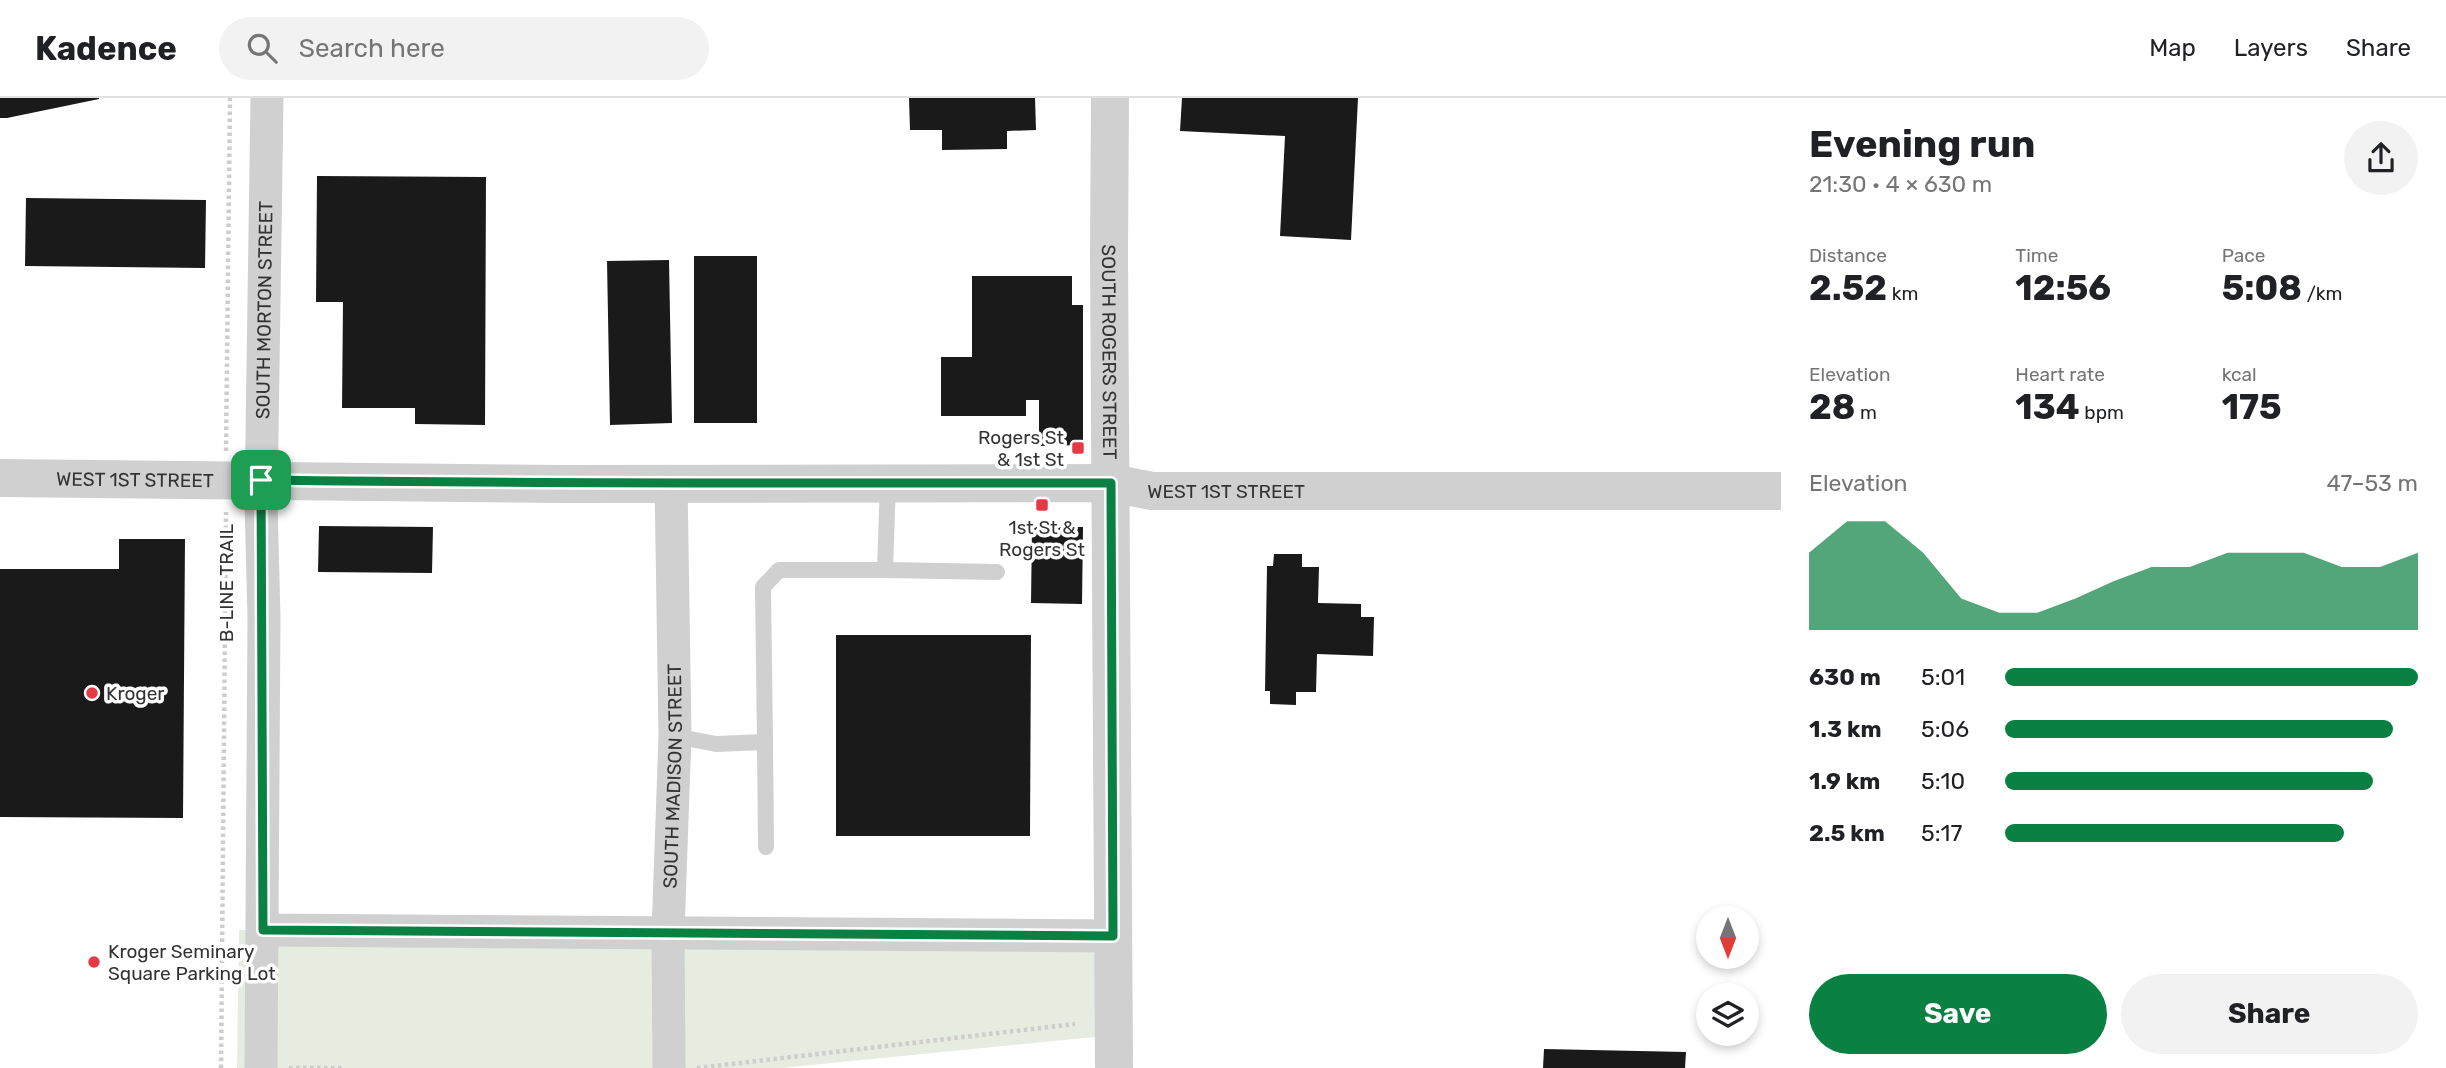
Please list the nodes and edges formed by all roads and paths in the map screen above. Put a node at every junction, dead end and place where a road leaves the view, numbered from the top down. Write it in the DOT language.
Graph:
graph roads {
  1 [pos="230,98"];
  2 [pos="267,98"];
  3 [pos="1110,98"];
  4 [pos="0,478"];
  5 [pos="244,479"];
  6 [pos="671,482"];
  7 [pos="888,482"];
  8 [pos="1111,483"];
  9 [pos="1781,491"];
  10 [pos="885,570"];
  11 [pos="997,572"];
  12 [pos="675,736"];
  13 [pos="765,742"];
  14 [pos="766,847"];
  15 [pos="263,930"];
  16 [pos="668,933"];
  17 [pos="1113,936"];
  18 [pos="1075,1024"];
  19 [pos="221,1068"];
  20 [pos="261,1068"];
  21 [pos="668,1068"];
  22 [pos="694,1068"];
  23 [pos="1114,1068"];
  1 -- 5 [label="path, B-LINE TRAIL"];
  2 -- 5 [label="street, SOUTH MORTON STREET"];
  3 -- 8 [label="street, SOUTH ROGERS STREET"];
  4 -- 5 [label="street, WEST 1ST STREET"];
  5 -- 6 [label="street, WEST 1ST STREET"];
  5 -- 15 [label="street, SOUTH MORTON STREET"];
  5 -- 19 [label="path, B-LINE TRAIL"];
  6 -- 7 [label="street, WEST 1ST STREET"];
  6 -- 12 [label="street, SOUTH MADISON STREET"];
  7 -- 8 [label="street, WEST 1ST STREET"];
  7 -- 10 [label="lane"];
  8 -- 9 [label="street, WEST 1ST STREET"];
  8 -- 17 [label="street, SOUTH ROGERS STREET"];
  10 -- 11 [label="lane"];
  10 -- 13 [label="lane"];
  12 -- 13 [label="lane"];
  12 -- 16 [label="street, SOUTH MADISON STREET"];
  13 -- 14 [label="lane"];
  15 -- 16 [label="street"];
  15 -- 20 [label="street, SOUTH MORTON STREET"];
  16 -- 17 [label="street"];
  16 -- 21 [label="street, SOUTH MADISON STREET"];
  17 -- 23 [label="street, SOUTH ROGERS STREET"];
  18 -- 22 [label="path"];
}
